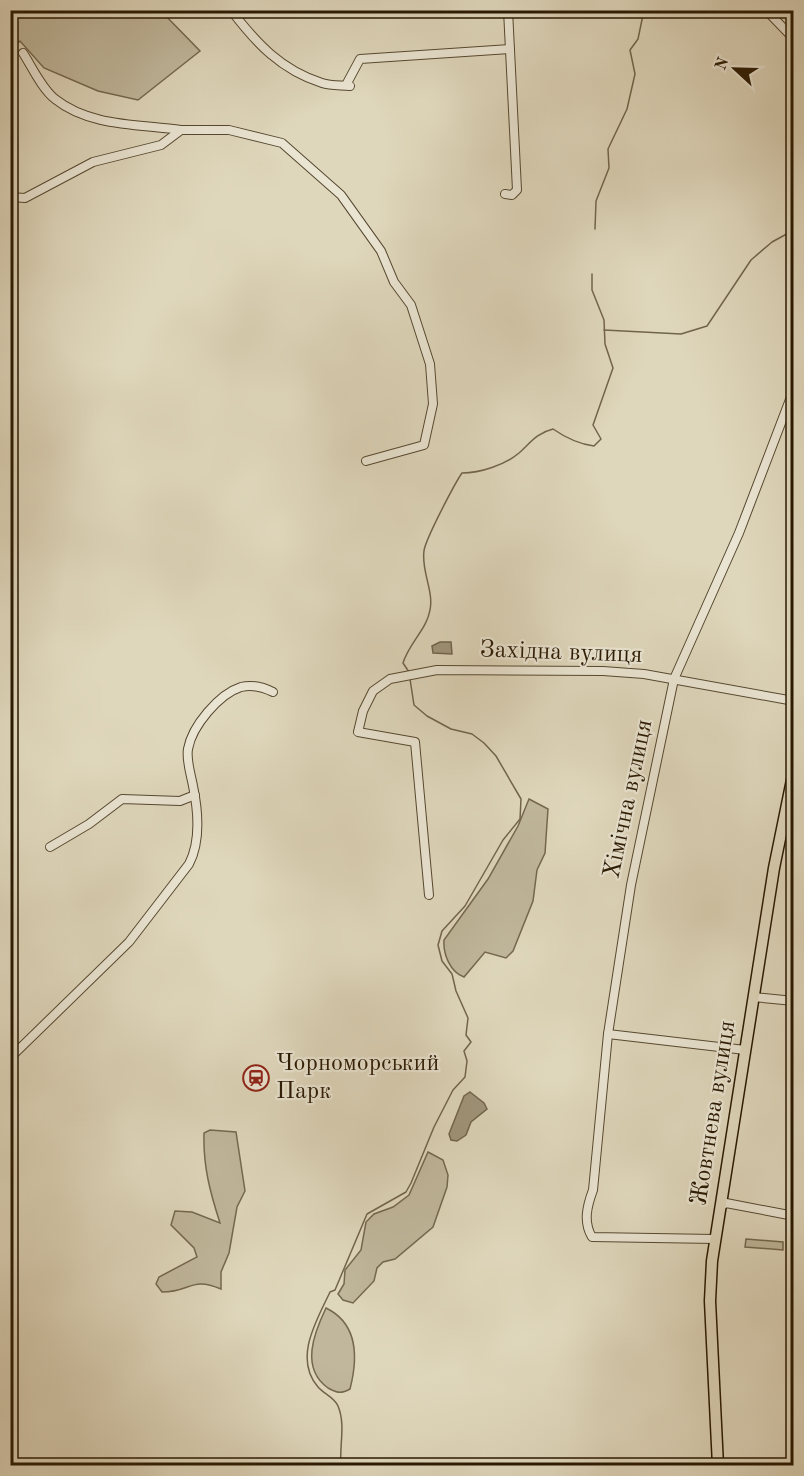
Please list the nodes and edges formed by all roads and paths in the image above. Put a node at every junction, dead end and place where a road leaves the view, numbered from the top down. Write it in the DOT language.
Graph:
graph roads {
  1 [pos="231,10"];
  2 [pos="508,10"];
  3 [pos="766,10"];
  4 [pos="794,39"];
  5 [pos="510,49"];
  6 [pos="23,53"];
  7 [pos="182,130"];
  8 [pos="505,194"];
  9 [pos="10,196"];
  10 [pos="794,389"];
  11 [pos="366,461"];
  12 [pos="674,679"];
  13 [pos="273,692"];
  14 [pos="794,701"];
  15 [pos="794,770"];
  16 [pos="195,795"];
  17 [pos="50,847"];
  18 [pos="429,895"];
  19 [pos="753,997"];
  20 [pos="794,1001"];
  21 [pos="608,1034"];
  22 [pos="745,1050"];
  23 [pos="10,1058"];
  24 [pos="720,1207"];
  25 [pos="794,1216"];
  26 [pos="715,1239"];
  27 [pos="718,1466"];
  1 -- 5 [label="street"];
  2 -- 5 [label="street"];
  3 -- 4 [label="street"];
  5 -- 8 [label="street"];
  6 -- 7 [label="street"];
  7 -- 9 [label="street"];
  7 -- 11 [label="street"];
  10 -- 12 [label="street, Хімічна вулиця"];
  12 -- 14 [label="street, Західна вулиця"];
  12 -- 18 [label="street, Західна вулиця"];
  12 -- 21 [label="street, Хімічна вулиця"];
  13 -- 16 [label="street"];
  15 -- 19 [label="main road, Жовтнева вулиця"];
  16 -- 17 [label="street"];
  16 -- 23 [label="street"];
  19 -- 20 [label="street"];
  19 -- 22 [label="main road, Жовтнева вулиця"];
  21 -- 22 [label="street"];
  21 -- 26 [label="street, Хімічна вулиця"];
  22 -- 24 [label="main road, Жовтнева вулиця"];
  24 -- 25 [label="street"];
  24 -- 26 [label="main road, Жовтнева вулиця"];
  26 -- 27 [label="main road, Жовтнева вулиця"];
}
